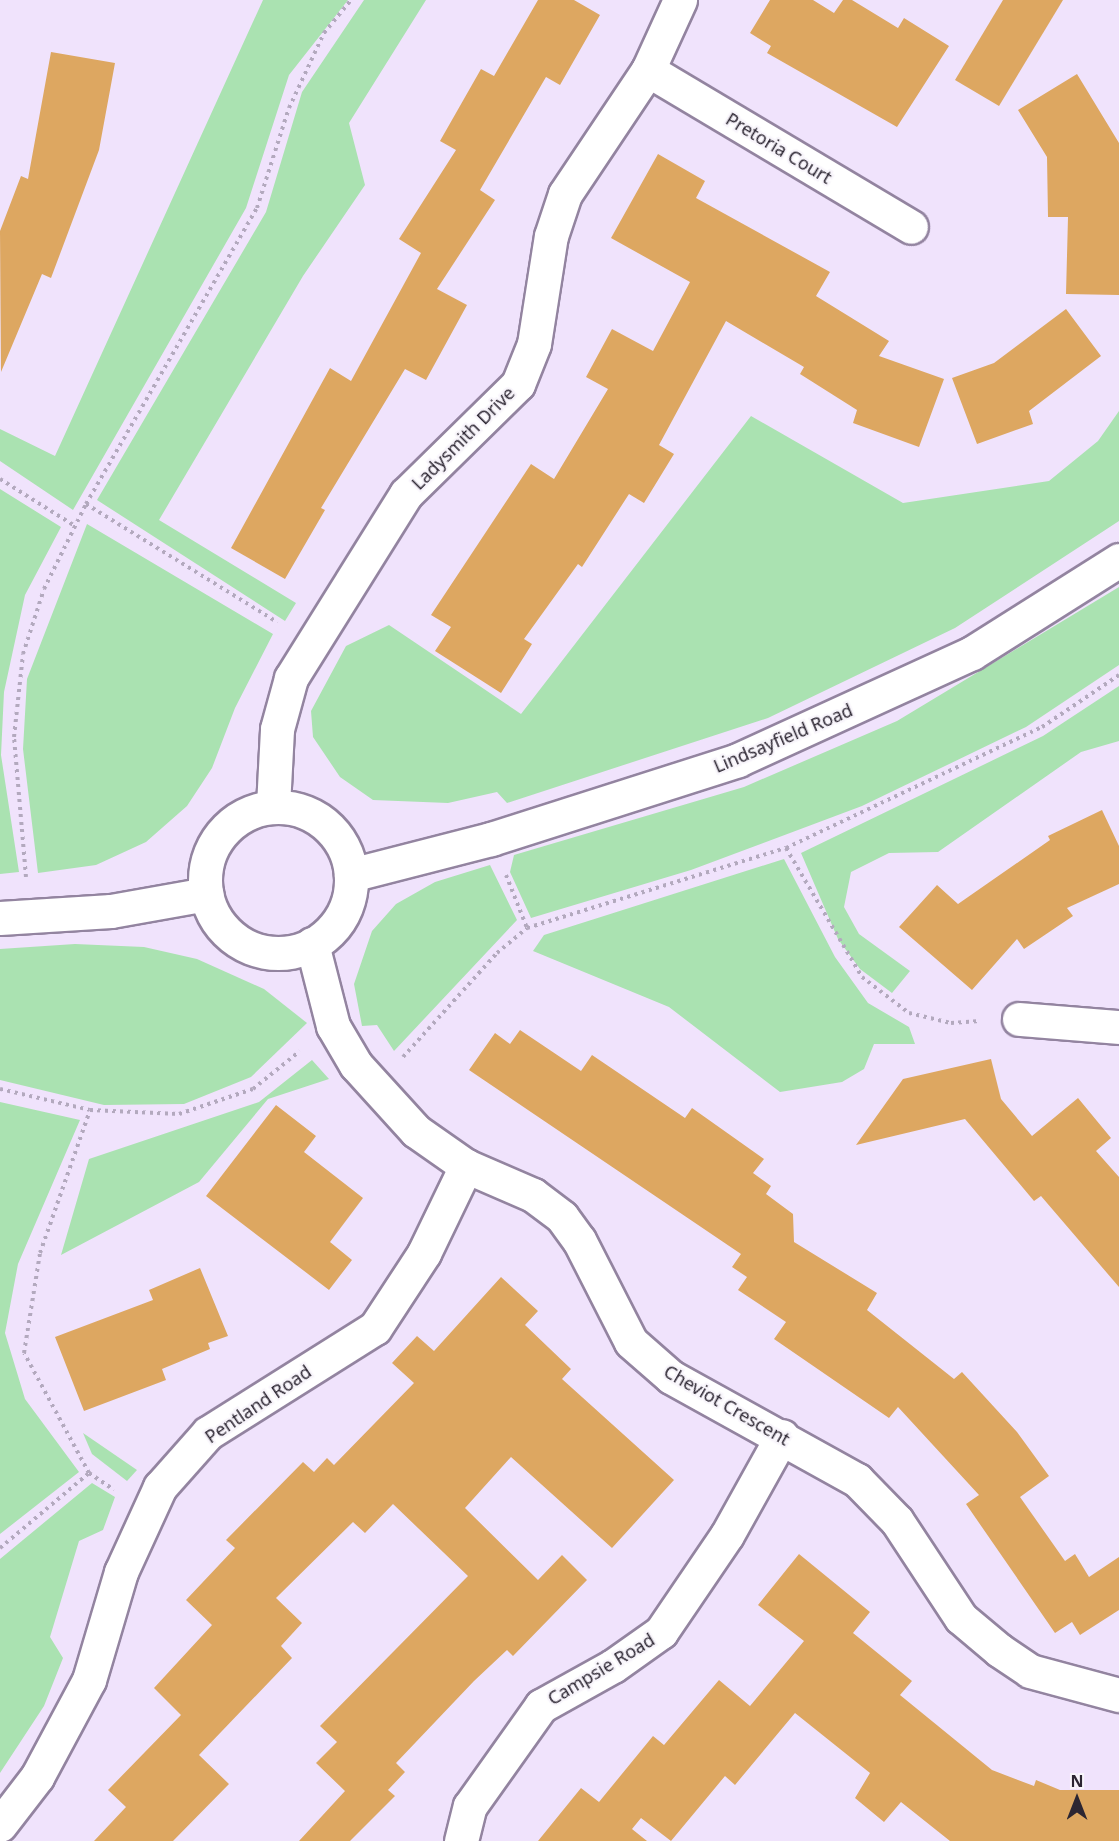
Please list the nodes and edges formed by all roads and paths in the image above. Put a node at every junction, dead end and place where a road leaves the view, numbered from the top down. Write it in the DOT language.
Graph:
graph roads {
  1 [pos="351,0"];
  2 [pos="680,0"];
  3 [pos="648,70"];
  4 [pos="911,227"];
  5 [pos="0,479"];
  6 [pos="86,504"];
  7 [pos="75,526"];
  8 [pos="1119,560"];
  9 [pos="311,644"];
  10 [pos="1119,675"];
  11 [pos="273,806"];
  12 [pos="491,839"];
  13 [pos="786,848"];
  14 [pos="351,875"];
  15 [pos="206,894"];
  16 [pos="15,917"];
  17 [pos="527,928"];
  18 [pos="312,944"];
  19 [pos="1019,1019"];
  20 [pos="333,1026"];
  21 [pos="1119,1026"];
  22 [pos="375,1088"];
  23 [pos="0,1089"];
  24 [pos="90,1110"];
  25 [pos="466,1166"];
  26 [pos="782,1436"];
  27 [pos="90,1473"];
  28 [pos="147,1513"];
  29 [pos="0,1548"];
  30 [pos="1119,1695"];
  31 [pos="0,1825"];
  32 [pos="461,1841"];
  1 -- 6 [label="path"];
  2 -- 3 [label="street, Ladysmith Drive"];
  3 -- 4 [label="street, Pretoria Court"];
  3 -- 9 [label="street, Ladysmith Drive"];
  5 -- 7 [label="path"];
  6 -- 7 [label="path"];
  6 -- 9 [label="path"];
  7 -- 16 [label="path"];
  8 -- 12 [label="street, Lindsayfield Road"];
  9 -- 11 [label="street, Ladysmith Drive"];
  10 -- 13 [label="path"];
  11 -- 14 [label="street"];
  11 -- 15 [label="street"];
  12 -- 14 [label="street, Lindsayfield Road"];
  12 -- 17 [label="path"];
  13 -- 17 [label="path"];
  13 -- 19 [label="path"];
  14 -- 18 [label="street"];
  15 -- 16 [label="street"];
  15 -- 18 [label="street"];
  17 -- 22 [label="path"];
  18 -- 20 [label="street, Cheviot Crescent"];
  19 -- 21 [label="street"];
  20 -- 22 [label="street, Cheviot Crescent"];
  20 -- 24 [label="path"];
  22 -- 25 [label="street, Cheviot Crescent"];
  23 -- 24 [label="path"];
  24 -- 27 [label="path"];
  25 -- 26 [label="street, Cheviot Crescent"];
  25 -- 28 [label="street, Pentland Road"];
  26 -- 30 [label="street, Cheviot Crescent"];
  26 -- 32 [label="street, Campsie Road"];
  27 -- 28 [label="path"];
  27 -- 29 [label="path"];
  28 -- 31 [label="street, Pentland Road"];
}
